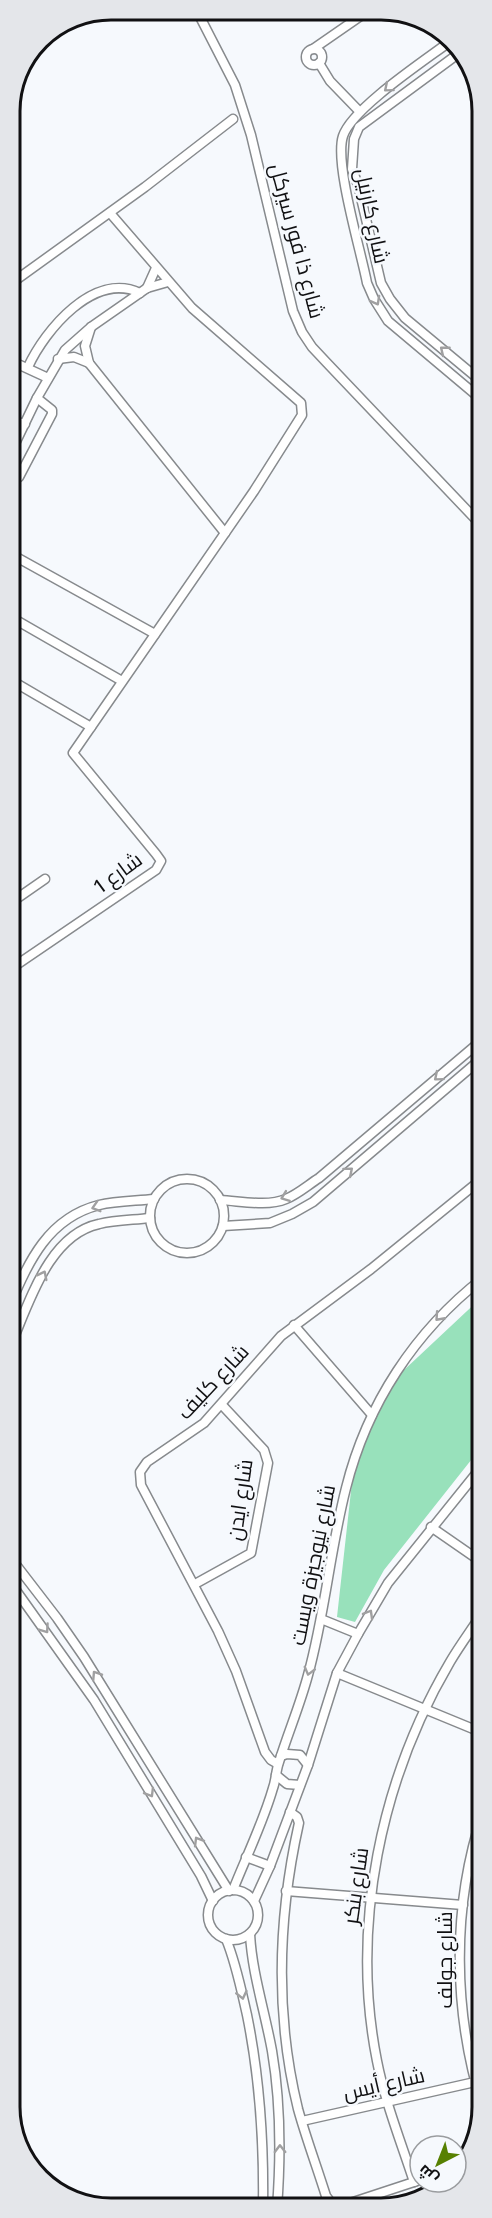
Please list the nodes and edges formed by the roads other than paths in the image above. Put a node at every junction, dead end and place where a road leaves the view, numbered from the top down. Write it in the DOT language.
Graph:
graph roads {
  1 [pos="202,20"];
  2 [pos="355,20"];
  3 [pos="445,45"];
  4 [pos="454,56"];
  5 [pos="405,74"];
  6 [pos="415,85"];
  7 [pos="360,112"];
  8 [pos="233,118"];
  9 [pos="342,169"];
  10 [pos="352,169"];
  11 [pos="110,213"];
  12 [pos="156,268"];
  13 [pos="20,277"];
  14 [pos="168,282"];
  15 [pos="144,291"];
  16 [pos="91,327"];
  17 [pos="58,359"];
  18 [pos="88,363"];
  19 [pos="20,364"];
  20 [pos="28,367"];
  21 [pos="472,374"];
  22 [pos="48,378"];
  23 [pos="472,392"];
  24 [pos="37,398"];
  25 [pos="20,423"];
  26 [pos="25,424"];
  27 [pos="20,434"];
  28 [pos="20,475"];
  29 [pos="472,515"];
  30 [pos="225,533"];
  31 [pos="20,559"];
  32 [pos="20,622"];
  33 [pos="155,634"];
  34 [pos="122,681"];
  35 [pos="20,685"];
  36 [pos="91,727"];
  37 [pos="45,879"];
  38 [pos="20,897"];
  39 [pos="20,963"];
  40 [pos="472,1048"];
  41 [pos="472,1066"];
  42 [pos="472,1187"];
  43 [pos="154,1199"];
  44 [pos="220,1200"];
  45 [pos="150,1218"];
  46 [pos="223,1226"];
  47 [pos="19,1283"];
  48 [pos="472,1288"];
  49 [pos="294,1325"];
  50 [pos="19,1326"];
  51 [pos="222,1405"];
  52 [pos="372,1415"];
  53 [pos="472,1479"];
  54 [pos="431,1527"];
  55 [pos="472,1555"];
  56 [pos="19,1570"];
  57 [pos="195,1584"];
  58 [pos="19,1595"];
  59 [pos="321,1619"];
  60 [pos="472,1629"];
  61 [pos="358,1634"];
  62 [pos="337,1673"];
  63 [pos="425,1711"];
  64 [pos="472,1729"];
  65 [pos="279,1760"];
  66 [pos="308,1765"];
  67 [pos="276,1776"];
  68 [pos="300,1785"];
  69 [pos="290,1812"];
  70 [pos="472,1850"];
  71 [pos="275,1851"];
  72 [pos="246,1857"];
  73 [pos="292,1857"];
  74 [pos="270,1866"];
  75 [pos="231,1890"];
  76 [pos="286,1891"];
  77 [pos="371,1899"];
  78 [pos="213,1901"];
  79 [pos="254,1901"];
  80 [pos="463,1905"];
  81 [pos="250,1934"];
  82 [pos="226,1939"];
  83 [pos="237,1971"];
  84 [pos="255,1974"];
  85 [pos="472,2067"];
  86 [pos="472,2083"];
  87 [pos="387,2102"];
  88 [pos="302,2121"];
  89 [pos="408,2157"];
  90 [pos="408,2184"];
  91 [pos="263,2198"];
  92 [pos="278,2198"];
  93 [pos="328,2198"];
  94 [pos="365,2198"];
  1 -- 29 [label="street, شارع ذا فور سيركل"];
  2 -- 7 [label="street"];
  3 -- 5 [label="street, شارع كارنيل"];
  4 -- 6 [label="street, شارع كارنيل"];
  5 -- 6 [label="street"];
  5 -- 7 [label="street, شارع كارنيل, one-way"];
  6 -- 10 [label="street, شارع كارنيل"];
  7 -- 9 [label="street, شارع كارنيل"];
  8 -- 11 [label="street"];
  9 -- 10 [label="street"];
  9 -- 23 [label="street, شارع كارنيل, one-way"];
  21 -- 10 [label="street, شارع كارنيل, one-way"];
  11 -- 12 [label="street"];
  11 -- 13 [label="street"];
  12 -- 14 [label="street"];
  12 -- 15 [label="street"];
  14 -- 15 [label="street"];
  14 -- 30 [label="street"];
  15 -- 16 [label="street"];
  15 -- 20 [label="street"];
  16 -- 17 [label="street"];
  16 -- 18 [label="street"];
  17 -- 18 [label="street"];
  17 -- 22 [label="street"];
  18 -- 30 [label="street"];
  19 -- 20 [label="street"];
  20 -- 22 [label="street"];
  22 -- 24 [label="street"];
  24 -- 26 [label="street"];
  24 -- 28 [label="street"];
  25 -- 26 [label="street"];
  26 -- 27 [label="street"];
  30 -- 33 [label="street"];
  31 -- 33 [label="street"];
  32 -- 34 [label="street"];
  33 -- 34 [label="street"];
  34 -- 36 [label="street"];
  35 -- 36 [label="street"];
  36 -- 39 [label="street, شارع 1"];
  37 -- 38 [label="street"];
  40 -- 44 [label="street, one-way"];
  46 -- 41 [label="street, one-way"];
  42 -- 49 [label="street, شارع كليف"];
  43 -- 44 [label="street"];
  43 -- 45 [label="street"];
  43 -- 47 [label="street, one-way"];
  44 -- 46 [label="street"];
  45 -- 46 [label="street"];
  50 -- 45 [label="street, one-way"];
  48 -- 52 [label="street, شارع نيوجيزة ويست, one-way"];
  49 -- 51 [label="street, شارع كليف"];
  49 -- 52 [label="street"];
  51 -- 57 [label="street, شارع ايدن"];
  51 -- 57 [label="street, شارع كليف"];
  52 -- 59 [label="street, شارع نيوجيزة ويست"];
  53 -- 54 [label="street"];
  54 -- 55 [label="street"];
  61 -- 54 [label="street, one-way"];
  75 -- 56 [label="street, one-way"];
  57 -- 65 [label="street, شارع كليف"];
  58 -- 78 [label="street, one-way"];
  59 -- 61 [label="street"];
  59 -- 65 [label="street, شارع نيوجيزة ويست, one-way"];
  60 -- 63 [label="street, شارع بنكر"];
  61 -- 62 [label="street"];
  62 -- 63 [label="street"];
  62 -- 66 [label="street"];
  63 -- 64 [label="street"];
  63 -- 77 [label="street, شارع بنكر"];
  65 -- 66 [label="street"];
  65 -- 67 [label="street, شارع نيوجيزة ويست"];
  66 -- 68 [label="street"];
  67 -- 68 [label="street"];
  67 -- 72 [label="street, شارع نيوجيزة ويست"];
  68 -- 69 [label="street"];
  69 -- 71 [label="street"];
  69 -- 73 [label="street"];
  70 -- 80 [label="street, شارع جولف"];
  71 -- 73 [label="street"];
  71 -- 74 [label="street"];
  72 -- 74 [label="street"];
  72 -- 75 [label="street, شارع نيوجيزة ويست"];
  73 -- 76 [label="street"];
  74 -- 79 [label="street"];
  75 -- 78 [label="street"];
  75 -- 79 [label="street"];
  76 -- 77 [label="street"];
  76 -- 88 [label="street"];
  77 -- 80 [label="street"];
  77 -- 87 [label="street, شارع بنكر"];
  78 -- 82 [label="street"];
  79 -- 81 [label="street"];
  80 -- 85 [label="street, شارع جولف"];
  81 -- 82 [label="street"];
  81 -- 84 [label="street"];
  82 -- 83 [label="street"];
  83 -- 84 [label="street"];
  83 -- 91 [label="street, one-way"];
  92 -- 84 [label="street, one-way"];
  86 -- 87 [label="street, شارع أيس"];
  87 -- 88 [label="street, شارع أيس"];
  87 -- 89 [label="street, شارع بنكر"];
  88 -- 93 [label="street"];
  90 -- 94 [label="street"];
}
